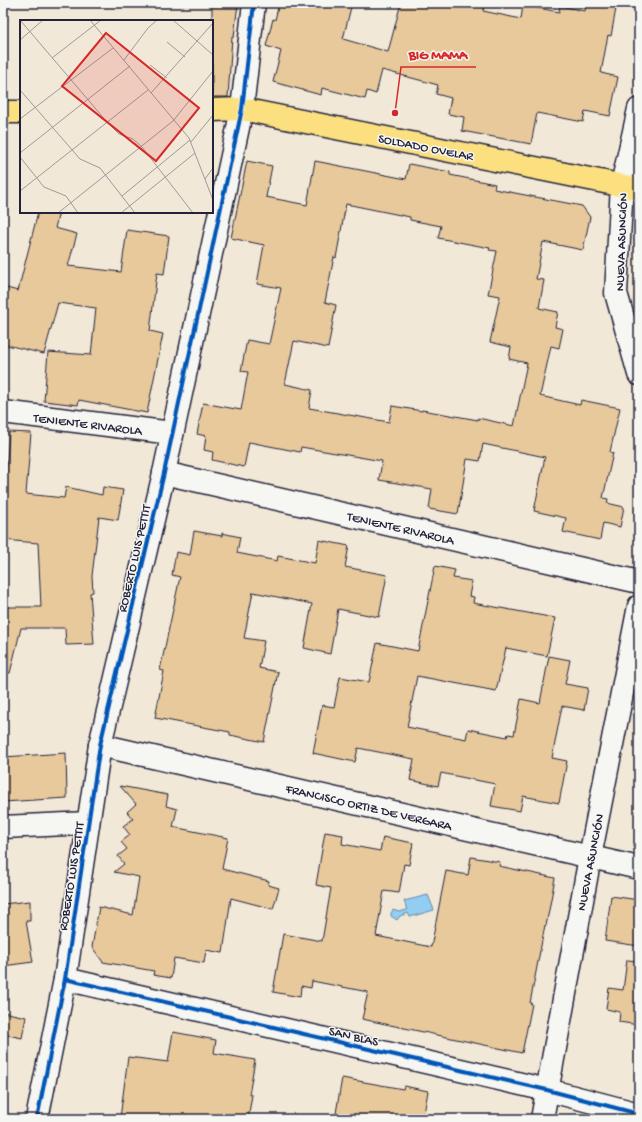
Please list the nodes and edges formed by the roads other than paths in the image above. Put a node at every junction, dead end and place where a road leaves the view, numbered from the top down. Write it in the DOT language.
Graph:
graph roads {
  1 [pos="254,3"];
  2 [pos="242,109"];
  3 [pos="639,109"];
  4 [pos="213,110"];
  5 [pos="3,112"];
  6 [pos="20,112"];
  7 [pos="630,187"];
  8 [pos="639,374"];
  9 [pos="3,412"];
  10 [pos="172,433"];
  11 [pos="164,473"];
  12 [pos="639,582"];
  13 [pos="639,606"];
  14 [pos="100,745"];
  15 [pos="88,823"];
  16 [pos="3,827"];
  17 [pos="590,857"];
  18 [pos="639,868"];
  19 [pos="65,979"];
  20 [pos="547,1090"];
  21 [pos="639,1114"];
  22 [pos="37,1119"];
  23 [pos="542,1119"];
  1 -- 2 [label="street, ROBERTO LUIS PETTIT"];
  2 -- 4 [label="main road, SOLDADO OVELAR"];
  2 -- 7 [label="main road, SOLDADO OVELAR"];
  2 -- 10 [label="street, ROBERTO LUIS PETTIT"];
  3 -- 7 [label="street, NUEVA ASUNCIÓN"];
  5 -- 6 [label="main road"];
  7 -- 8 [label="street, NUEVA ASUNCIÓN"];
  9 -- 10 [label="street, TENIENTE RIVAROLA"];
  10 -- 11 [label="street, ROBERTO LUIS PETTIT"];
  11 -- 12 [label="street, TENIENTE RIVAROLA"];
  11 -- 14 [label="street, ROBERTO LUIS PETTIT"];
  13 -- 17 [label="street, NUEVA ASUNCIÓN"];
  14 -- 15 [label="street, ROBERTO LUIS PETTIT"];
  14 -- 17 [label="street, FRANCISCO ORTIZ DE VERGARA"];
  15 -- 16 [label="street"];
  15 -- 19 [label="street, ROBERTO LUIS PETTIT"];
  17 -- 18 [label="street, FRANCISCO ORTIZ DE VERGARA"];
  17 -- 20 [label="street, NUEVA ASUNCIÓN"];
  19 -- 20 [label="street, SAN BLAS"];
  19 -- 22 [label="street, ROBERTO LUIS PETTIT"];
  20 -- 21 [label="street, SAN BLAS"];
  20 -- 23 [label="street, NUEVA ASUNCIÓN"];
}
